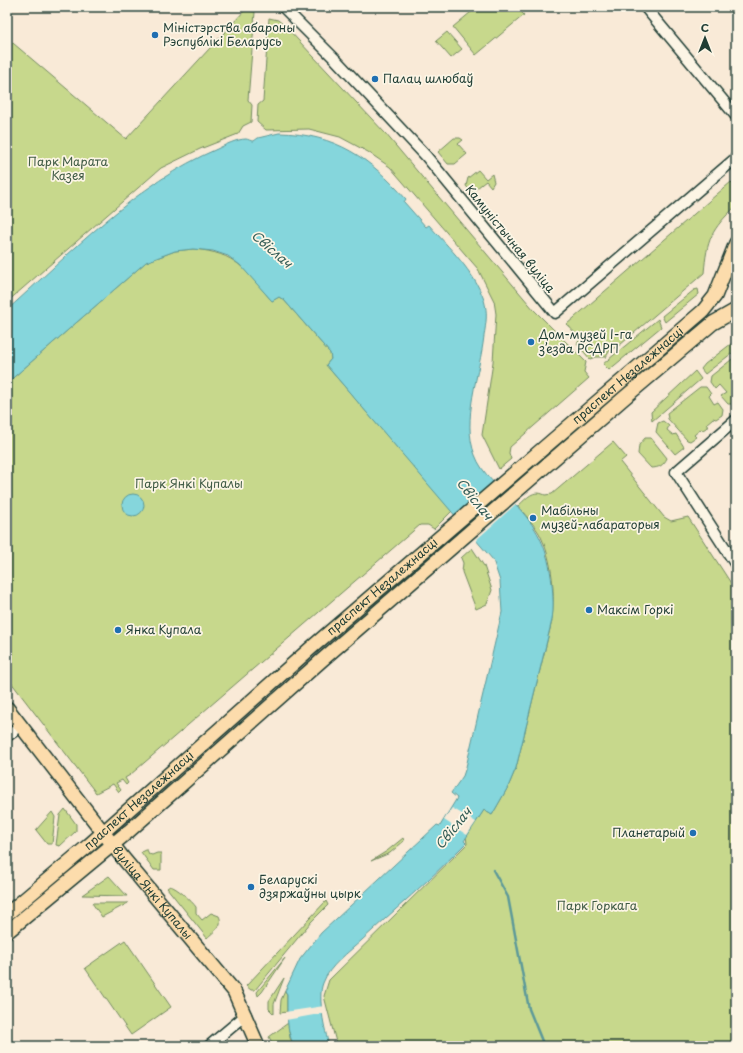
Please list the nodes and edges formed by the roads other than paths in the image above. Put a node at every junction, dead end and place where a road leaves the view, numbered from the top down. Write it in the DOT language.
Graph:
graph roads {
  1 [pos="283,7"];
  2 [pos="645,7"];
  3 [pos="736,116"];
  4 [pos="736,158"];
  5 [pos="735,246"];
  6 [pos="736,271"];
  7 [pos="736,310"];
  8 [pos="736,420"];
  9 [pos="736,565"];
  10 [pos="7,708"];
  11 [pos="103,832"];
  12 [pos="112,844"];
  13 [pos="7,914"];
  14 [pos="7,932"];
  15 [pos="246,1015"];
  16 [pos="209,1046"];
  17 [pos="258,1046"];
  1 -- 4 [label="street, Камуністычная вуліца"];
  2 -- 3 [label="street"];
  5 -- 6 [label="main road"];
  5 -- 11 [label="main road, праспект Незалежнасці"];
  7 -- 12 [label="main road, праспект Незалежнасці"];
  8 -- 9 [label="street"];
  10 -- 11 [label="main road, вуліца Янкі Купалы"];
  11 -- 12 [label="main road, вуліца Янкі Купалы"];
  11 -- 13 [label="main road, праспект Незалежнасці"];
  12 -- 14 [label="main road, праспект Незалежнасці"];
  12 -- 15 [label="main road, вуліца Янкі Купалы"];
  15 -- 16 [label="street"];
  15 -- 17 [label="main road, вуліца Янкі Купалы"];
}
